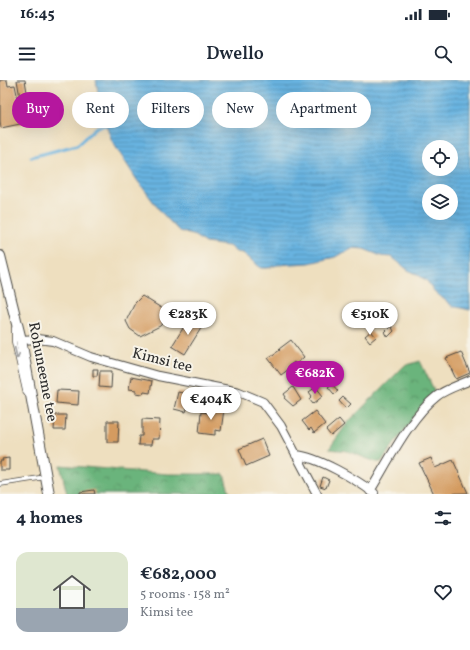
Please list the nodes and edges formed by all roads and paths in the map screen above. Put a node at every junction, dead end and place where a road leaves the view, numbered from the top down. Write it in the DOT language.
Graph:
graph roads {
  1 [pos="0,256"];
  2 [pos="4,286"];
  3 [pos="15,314"];
  4 [pos="21,340"];
  5 [pos="470,380"];
  6 [pos="33,404"];
  7 [pos="296,455"];
  8 [pos="46,477"];
  9 [pos="0,484"];
  10 [pos="372,492"];
  11 [pos="49,494"];
  12 [pos="317,494"];
  1 -- 2 [label="street, Rohuneeme tee"];
  2 -- 3 [label="street, Rohuneeme tee"];
  3 -- 4 [label="street, Rohuneeme tee"];
  3 -- 6 [label="lane, one-way"];
  4 -- 6 [label="street, Rohuneeme tee"];
  4 -- 7 [label="street, Kimsi tee"];
  5 -- 10 [label="street"];
  6 -- 8 [label="street, Rohuneeme tee"];
  7 -- 10 [label="street"];
  7 -- 12 [label="street, Kimsi tee"];
  8 -- 9 [label="lane"];
  8 -- 11 [label="street, Rohuneeme tee"];
}
